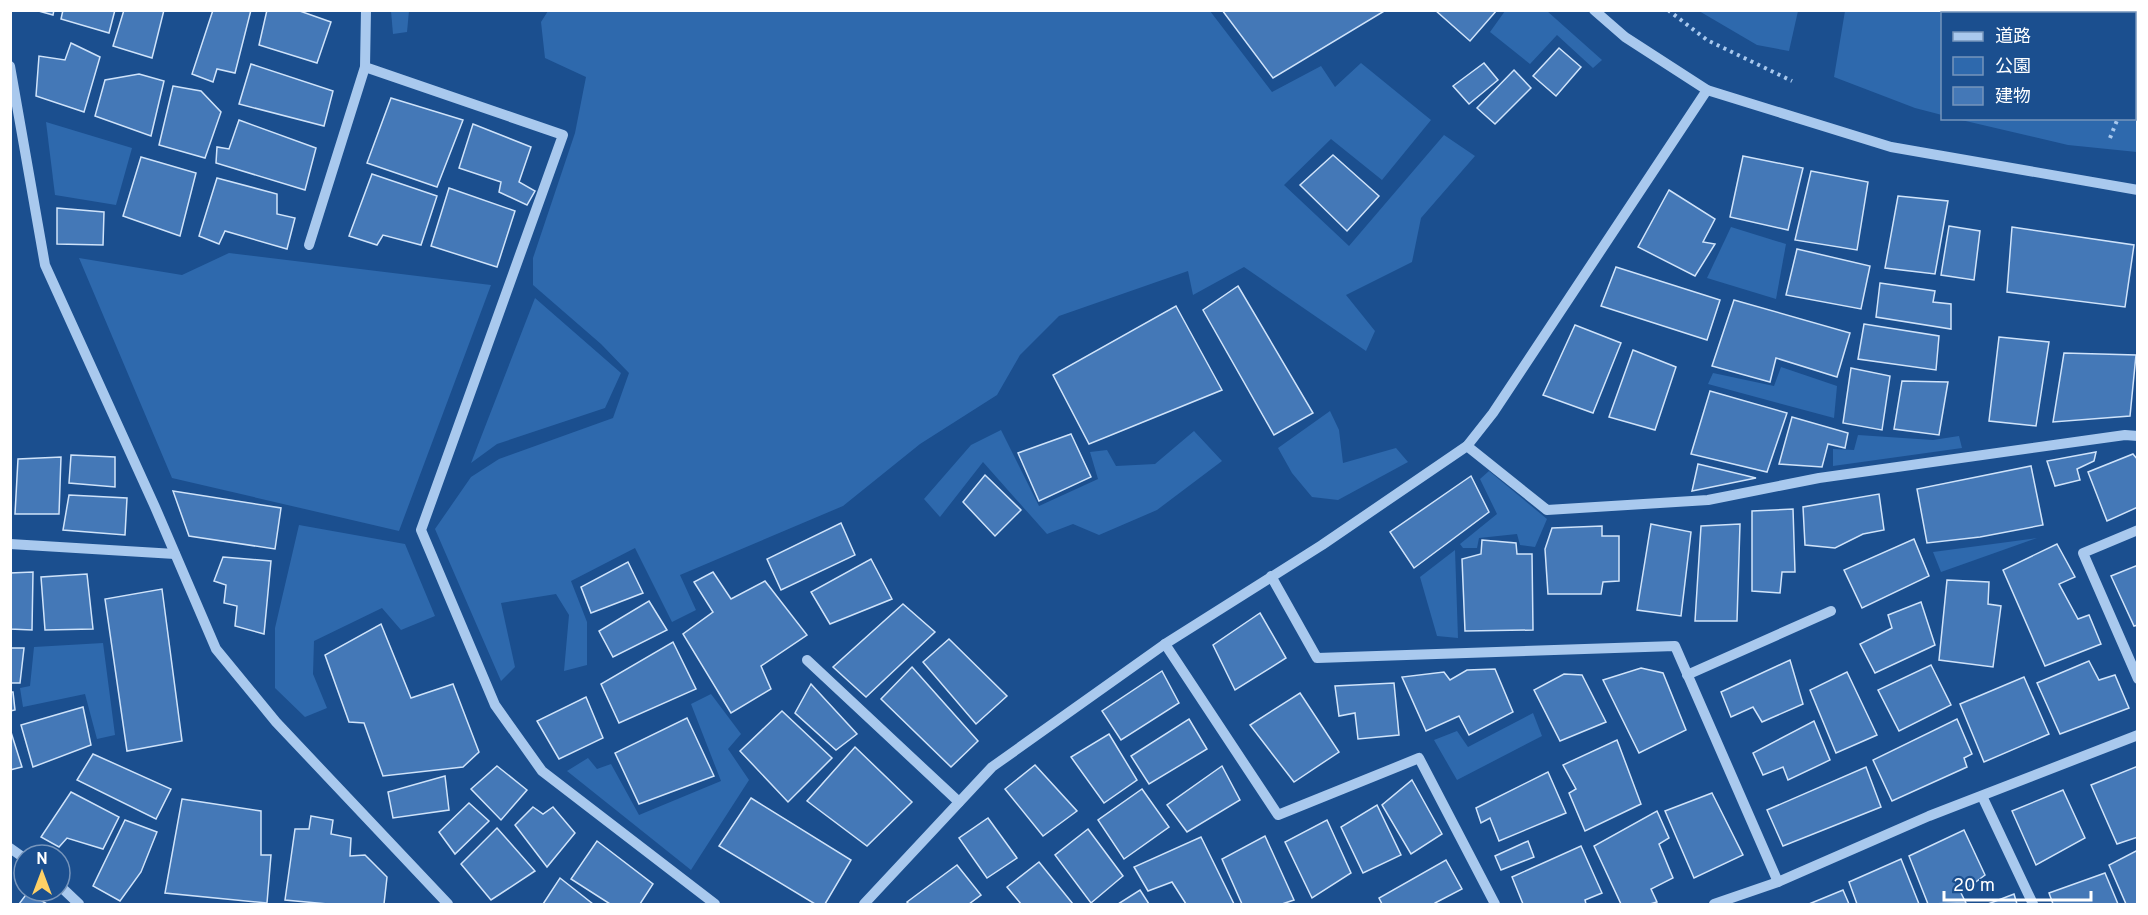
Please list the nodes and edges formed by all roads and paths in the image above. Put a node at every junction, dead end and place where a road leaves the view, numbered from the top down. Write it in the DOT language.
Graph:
graph roads {
  1 [pos="366,10"];
  2 [pos="1594,10"];
  3 [pos="1668,10"];
  4 [pos="10,66"];
  5 [pos="364,68"];
  6 [pos="1799,84"];
  7 [pos="1707,90"];
  8 [pos="2117,120"];
  9 [pos="2110,138"];
  10 [pos="2138,190"];
  11 [pos="309,245"];
  12 [pos="2138,436"];
  13 [pos="1467,446"];
  14 [pos="2138,530"];
  15 [pos="10,544"];
  16 [pos="175,554"];
  17 [pos="1271,576"];
  18 [pos="1831,611"];
  19 [pos="1165,644"];
  20 [pos="807,660"];
  21 [pos="1687,675"];
  22 [pos="2138,679"];
  23 [pos="2138,735"];
  24 [pos="1982,796"];
  25 [pos="959,802"];
  26 [pos="1778,882"];
  27 [pos="867,903"];
  28 [pos="448,904"];
  29 [pos="715,904"];
  30 [pos="1495,904"];
  31 [pos="1714,904"];
  32 [pos="2033,904"];
  1 -- 5 [label="street"];
  2 -- 7 [label="street"];
  3 -- 6 [label="path"];
  4 -- 16 [label="street"];
  5 -- 11 [label="street"];
  5 -- 29 [label="street"];
  7 -- 10 [label="street"];
  7 -- 13 [label="street"];
  8 -- 9 [label="path"];
  12 -- 13 [label="street"];
  13 -- 17 [label="street"];
  14 -- 22 [label="street"];
  15 -- 16 [label="street"];
  16 -- 28 [label="street"];
  17 -- 19 [label="street"];
  17 -- 21 [label="street"];
  18 -- 21 [label="street"];
  19 -- 25 [label="street"];
  19 -- 30 [label="street"];
  20 -- 25 [label="street"];
  21 -- 26 [label="street"];
  23 -- 24 [label="street"];
  24 -- 26 [label="street"];
  24 -- 32 [label="street"];
  25 -- 27 [label="street"];
  26 -- 31 [label="street"];
}
